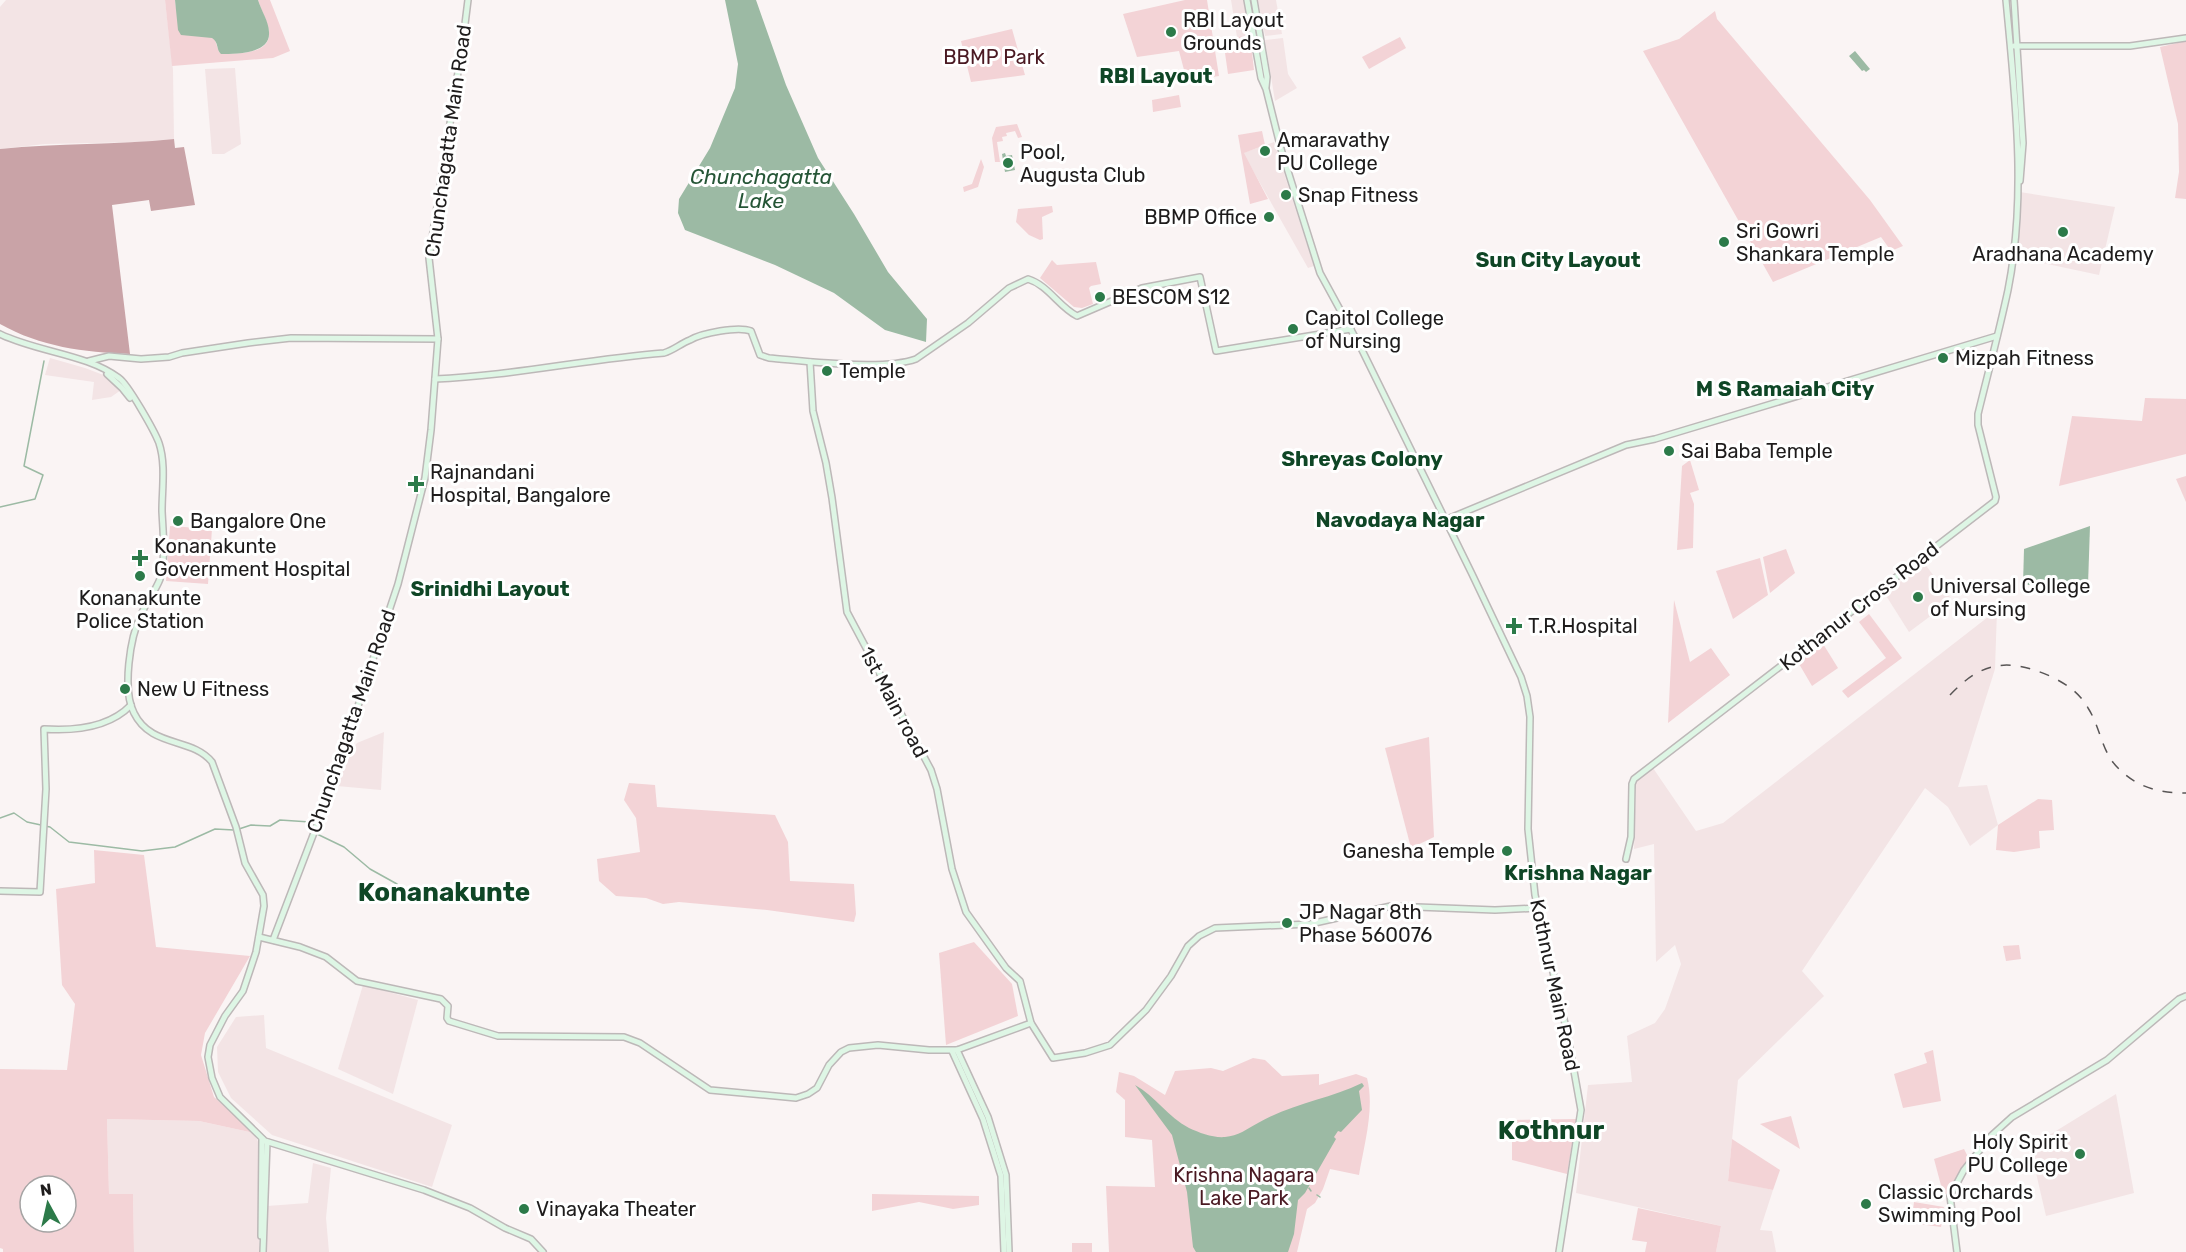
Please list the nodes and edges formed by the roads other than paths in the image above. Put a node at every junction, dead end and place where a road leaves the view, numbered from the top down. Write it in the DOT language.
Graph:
graph roads {
  1 [pos="468,0"];
  2 [pos="1247,0"];
  3 [pos="1254,0"];
  4 [pos="2006,0"];
  5 [pos="2014,0"];
  6 [pos="2186,38"];
  7 [pos="2013,46"];
  8 [pos="1266,89"];
  9 [pos="1351,329"];
  10 [pos="0,335"];
  11 [pos="1997,336"];
  12 [pos="438,339"];
  13 [pos="810,362"];
  14 [pos="87,363"];
  15 [pos="435,379"];
  16 [pos="1444,520"];
  17 [pos="130,705"];
  18 [pos="1626,859"];
  19 [pos="0,891"];
  20 [pos="1538,908"];
  21 [pos="259,937"];
  22 [pos="273,940"];
  23 [pos="2186,997"];
  24 [pos="1031,1023"];
  25 [pos="954,1050"];
  26 [pos="265,1140"];
  27 [pos="997,1153"];
  28 [pos="263,1252"];
  29 [pos="543,1252"];
  30 [pos="1004,1252"];
  31 [pos="1009,1252"];
  32 [pos="1559,1252"];
  33 [pos="1959,1252"];
  1 -- 12 [label="street, Chunchagatta Main Road"];
  2 -- 8 [label="street, Kothnur Main Road"];
  3 -- 8 [label="street, Kothnur Main Road"];
  4 -- 7 [label="street"];
  5 -- 7 [label="street"];
  6 -- 7 [label="street"];
  7 -- 11 [label="street"];
  8 -- 9 [label="street, Kothnur Main Road"];
  9 -- 13 [label="street"];
  9 -- 16 [label="street, Kothnur Main Road"];
  10 -- 14 [label="street"];
  11 -- 16 [label="street"];
  11 -- 18 [label="street, Kothanur Cross Road"];
  12 -- 14 [label="street"];
  12 -- 15 [label="street, Chunchagatta Main Road"];
  13 -- 15 [label="street"];
  13 -- 24 [label="street, 1st Main road"];
  14 -- 17 [label="street"];
  15 -- 22 [label="street, Chunchagatta Main Road"];
  16 -- 20 [label="street, Kothnur Main Road"];
  17 -- 19 [label="street"];
  17 -- 21 [label="street"];
  20 -- 24 [label="street, 1st Main road"];
  20 -- 32 [label="street, Kothnur Main Road"];
  21 -- 22 [label="street"];
  21 -- 26 [label="street"];
  22 -- 25 [label="street"];
  23 -- 33 [label="street"];
  24 -- 25 [label="street"];
  25 -- 27 [label="street"];
  26 -- 28 [label="street"];
  26 -- 29 [label="street"];
  27 -- 30 [label="street"];
  27 -- 31 [label="street"];
}
